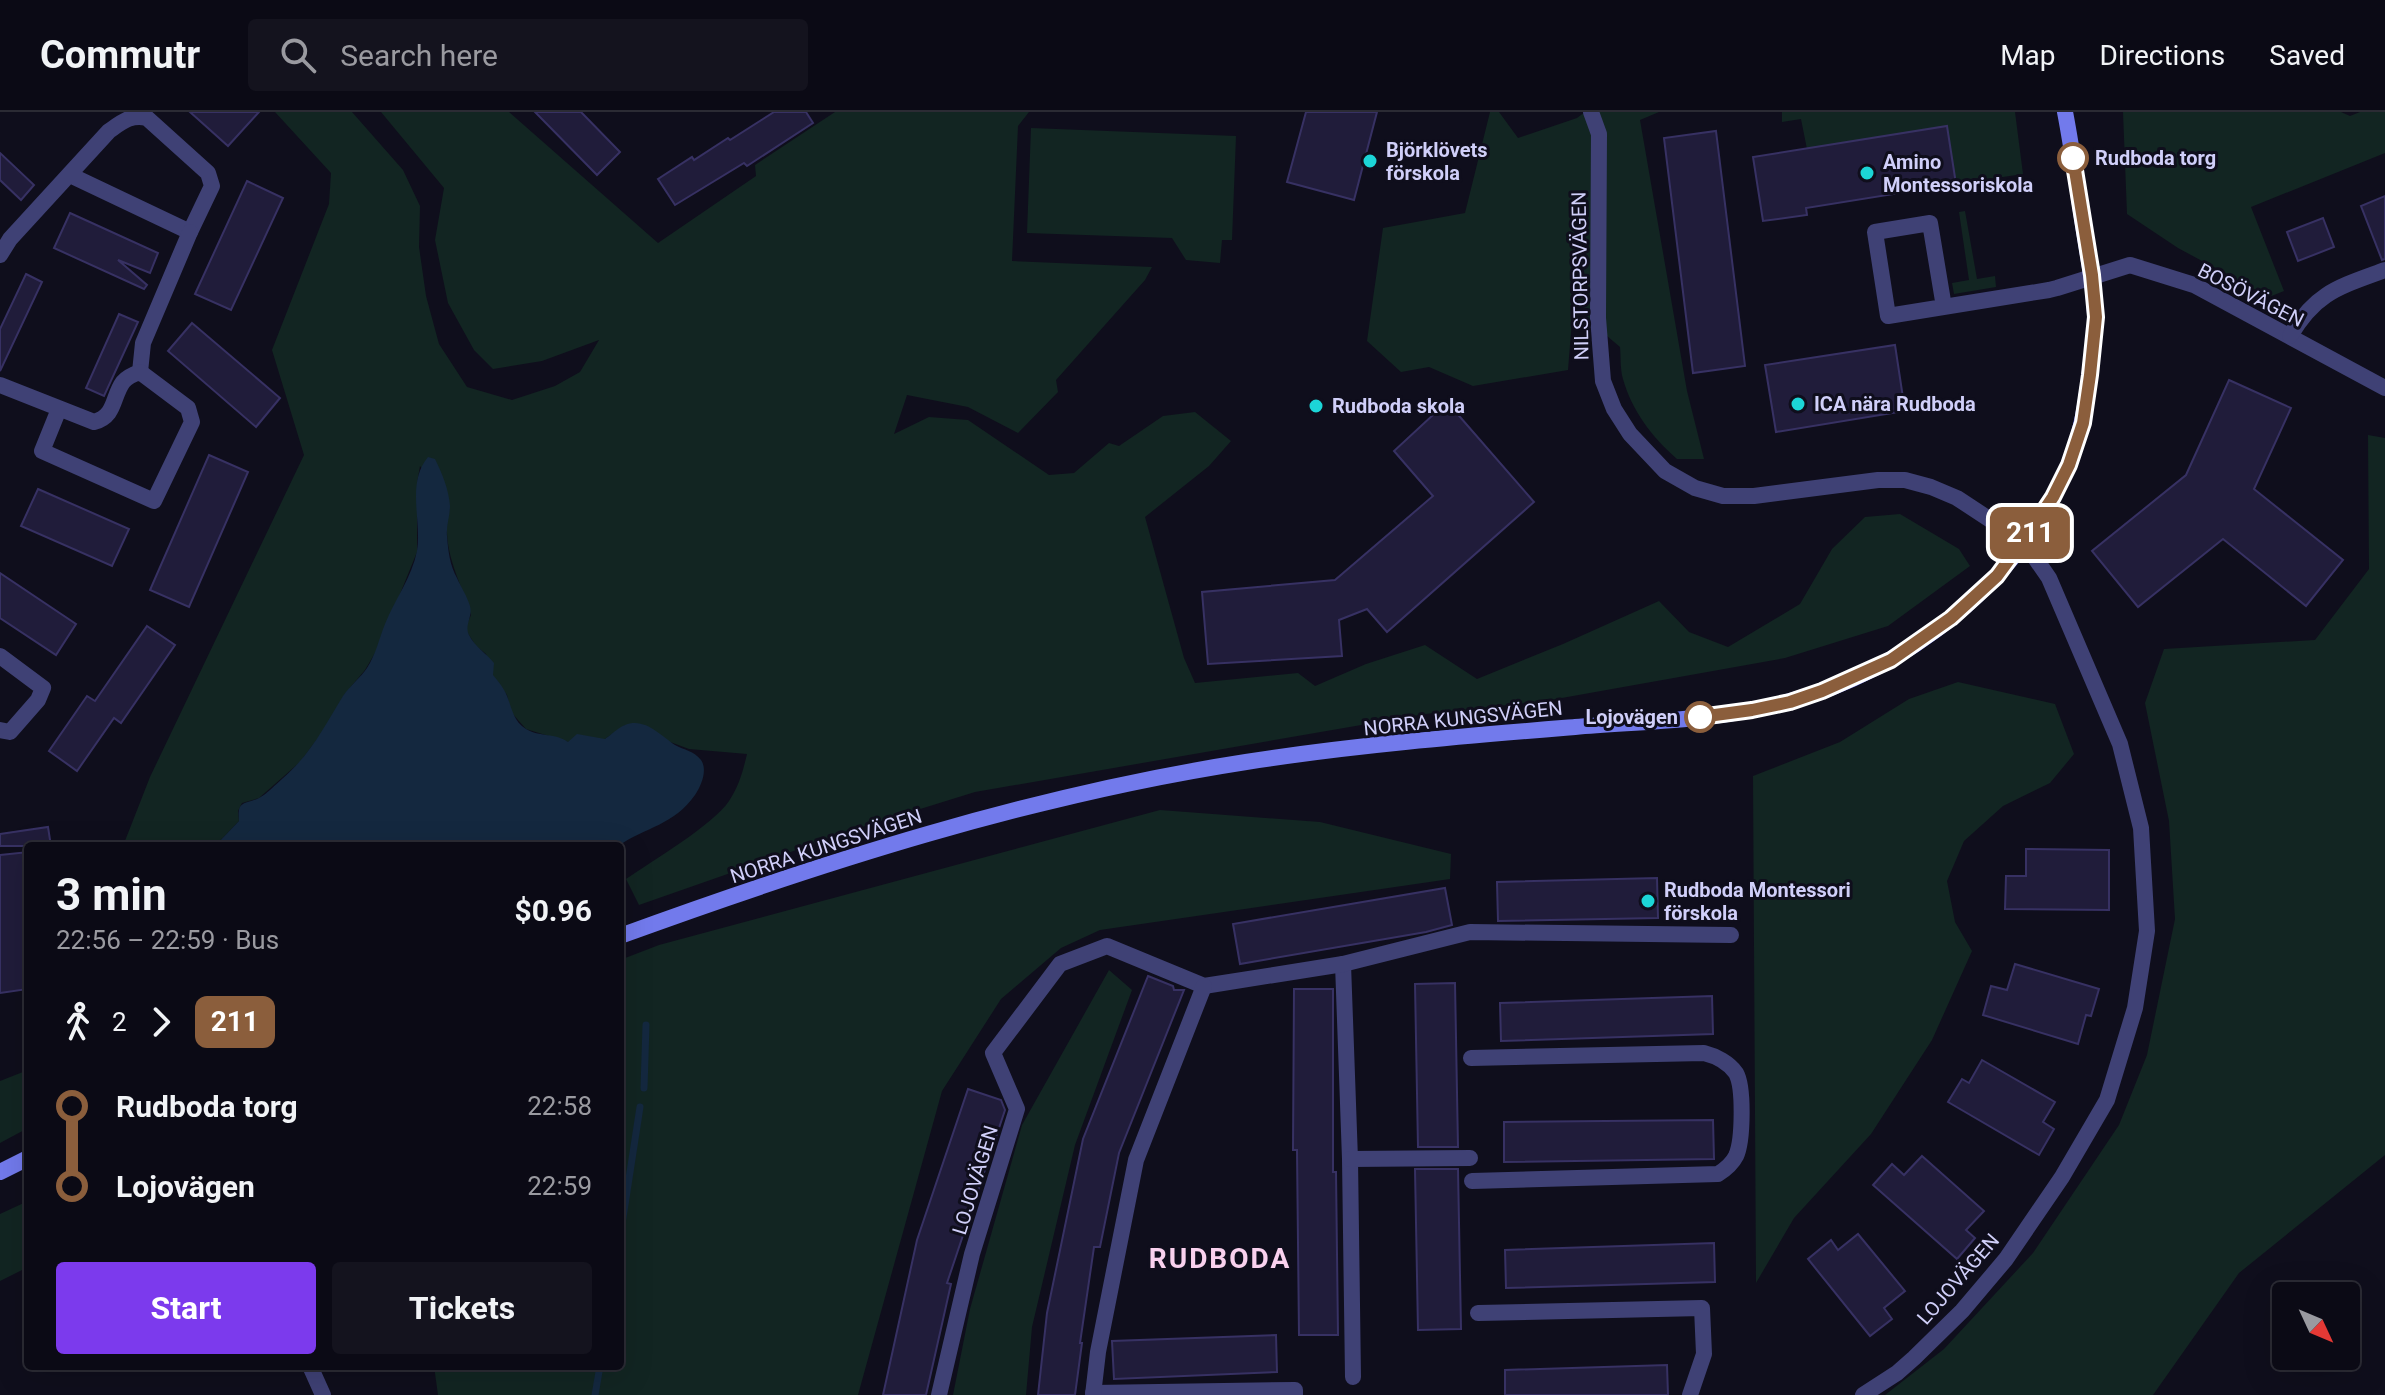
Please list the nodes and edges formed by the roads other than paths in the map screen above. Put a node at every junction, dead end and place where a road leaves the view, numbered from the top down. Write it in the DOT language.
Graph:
graph roads {
  1 [pos="1591,112"];
  2 [pos="2065,112"];
  3 [pos="70,175"];
  4 [pos="190,232"];
  5 [pos="0,255"];
  6 [pos="2385,270"];
  7 [pos="2092,275"];
  8 [pos="1944,307"];
  9 [pos="2290,336"];
  10 [pos="140,372"];
  11 [pos="0,385"];
  12 [pos="2385,388"];
  13 [pos="59,409"];
  14 [pos="2024,542"];
  15 [pos="0,656"];
  16 [pos="0,730"];
  17 [pos="624,935"];
  18 [pos="1731,935"];
  19 [pos="1343,964"];
  20 [pos="1204,986"];
  21 [pos="1471,1058"];
  22 [pos="1470,1158"];
  23 [pos="1350,1159"];
  24 [pos="24,1160"];
  25 [pos="0,1172"];
  26 [pos="1472,1181"];
  27 [pos="1478,1313"];
  28 [pos="312,1370"];
  29 [pos="1353,1377"];
  30 [pos="1093,1394"];
  31 [pos="323,1395"];
  32 [pos="939,1395"];
  33 [pos="1295,1395"];
  34 [pos="1690,1395"];
  35 [pos="1863,1395"];
  1 -- 14 [label="street, NILSTORPSVÄGEN"];
  2 -- 7 [label="main road, NORRA KUNGSVÄGEN"];
  3 -- 4 [label="street"];
  3 -- 4 [label="street"];
  3 -- 5 [label="street"];
  4 -- 10 [label="street"];
  6 -- 9 [label="street"];
  7 -- 8 [label="street"];
  7 -- 9 [label="street, BOSÖVÄGEN"];
  7 -- 14 [label="main road, NORRA KUNGSVÄGEN"];
  8 -- 8 [label="street"];
  9 -- 12 [label="street, BOSÖVÄGEN"];
  10 -- 13 [label="street"];
  10 -- 13 [label="street"];
  11 -- 13 [label="street"];
  14 -- 17 [label="main road, NORRA KUNGSVÄGEN"];
  14 -- 35 [label="street, LOJOVÄGEN"];
  15 -- 16 [label="street"];
  18 -- 19 [label="street"];
  19 -- 20 [label="street"];
  19 -- 23 [label="street"];
  20 -- 30 [label="street"];
  20 -- 32 [label="street, LOJOVÄGEN"];
  21 -- 26 [label="street"];
  22 -- 23 [label="street"];
  23 -- 29 [label="street"];
  24 -- 25 [label="main road"];
  27 -- 34 [label="street"];
  28 -- 31 [label="street"];
  30 -- 33 [label="street"];
}
